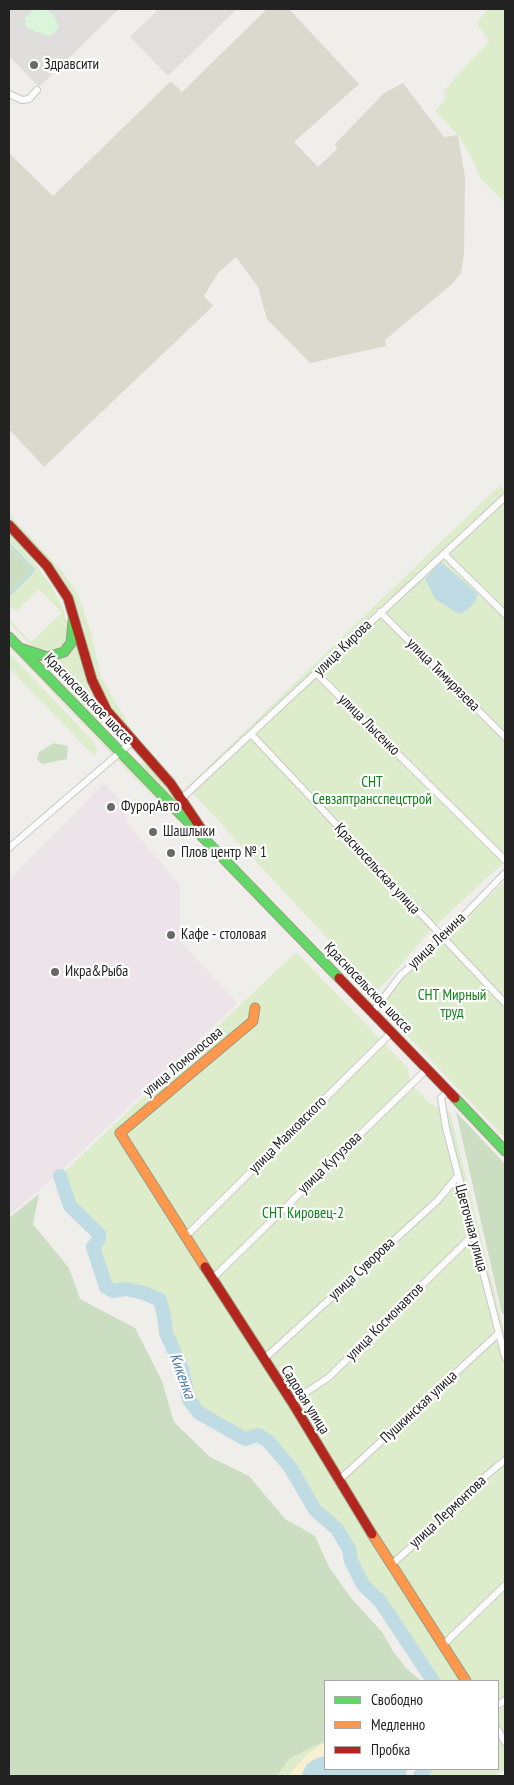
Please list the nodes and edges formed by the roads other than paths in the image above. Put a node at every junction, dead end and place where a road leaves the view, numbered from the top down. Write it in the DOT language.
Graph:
graph roads {
  1 [pos="37,90"];
  2 [pos="9,94"];
  3 [pos="505,497"];
  4 [pos="9,525"];
  5 [pos="444,554"];
  6 [pos="72,610"];
  7 [pos="380,612"];
  8 [pos="505,614"];
  9 [pos="9,637"];
  10 [pos="18,647"];
  11 [pos="317,674"];
  12 [pos="251,734"];
  13 [pos="505,737"];
  14 [pos="132,742"];
  15 [pos="120,752"];
  16 [pos="181,799"];
  17 [pos="211,844"];
  18 [pos="9,848"];
  19 [pos="505,860"];
  20 [pos="505,873"];
  21 [pos="442,938"];
  22 [pos="505,1003"];
  23 [pos="255,1008"];
  24 [pos="373,1012"];
  25 [pos="392,1032"];
  26 [pos="427,1069"];
  27 [pos="444,1094"];
  28 [pos="120,1133"];
  29 [pos="505,1151"];
  30 [pos="457,1177"];
  31 [pos="473,1235"];
  32 [pos="185,1237"];
  33 [pos="212,1279"];
  34 [pos="499,1332"];
  35 [pos="505,1357"];
  36 [pos="264,1359"];
  37 [pos="292,1402"];
  38 [pos="505,1460"];
  39 [pos="338,1481"];
  40 [pos="391,1565"];
  41 [pos="505,1585"];
  42 [pos="442,1646"];
  43 [pos="465,1680"];
  1 -- 2 [label="street"];
  3 -- 5 [label="street, улица Кирова"];
  4 -- 6 [label="main road, Красносельское шоссе"];
  5 -- 7 [label="street, улица Кирова"];
  5 -- 8 [label="street"];
  6 -- 10 [label="main road"];
  6 -- 14 [label="main road, Красносельское шоссе"];
  7 -- 11 [label="street, улица Кирова"];
  7 -- 13 [label="street, улица Тимирязева"];
  9 -- 10 [label="main road, Красносельское шоссе"];
  10 -- 15 [label="main road, Красносельское шоссе"];
  11 -- 12 [label="street, улица Кирова"];
  11 -- 19 [label="street, улица Лысенко"];
  12 -- 16 [label="street, улица Кирова"];
  12 -- 21 [label="street, Красносельская улица"];
  14 -- 15 [label="street"];
  14 -- 16 [label="main road, Красносельское шоссе"];
  15 -- 17 [label="main road, Красносельское шоссе"];
  15 -- 18 [label="street"];
  16 -- 17 [label="main road, Красносельское шоссе"];
  17 -- 24 [label="main road, Красносельское шоссе"];
  20 -- 21 [label="street, улица Ленина"];
  21 -- 22 [label="street, Красносельская улица"];
  21 -- 24 [label="street, улица Ленина"];
  23 -- 28 [label="main road, улица Ломоносова"];
  24 -- 25 [label="main road, Красносельское шоссе"];
  25 -- 26 [label="main road, Красносельское шоссе"];
  25 -- 32 [label="street, улица Маяковского"];
  26 -- 27 [label="main road, Красносельское шоссе"];
  26 -- 33 [label="street, улица Кутузова"];
  27 -- 29 [label="main road, Красносельское шоссе"];
  27 -- 30 [label="street, Цветочная улица"];
  28 -- 32 [label="main road, Садовая улица"];
  30 -- 31 [label="street, Цветочная улица"];
  30 -- 36 [label="street, улица Суворова"];
  31 -- 34 [label="street, Цветочная улица"];
  31 -- 37 [label="street, улица Космонавтов"];
  32 -- 33 [label="main road, Садовая улица"];
  33 -- 36 [label="main road, Садовая улица"];
  34 -- 35 [label="street, Цветочная улица"];
  34 -- 39 [label="street, Пушкинская улица"];
  36 -- 37 [label="main road, Садовая улица"];
  37 -- 39 [label="main road, Садовая улица"];
  38 -- 40 [label="street, улица Лермонтова"];
  39 -- 40 [label="main road, Садовая улица"];
  40 -- 42 [label="main road, Садовая улица"];
  41 -- 42 [label="street"];
  42 -- 43 [label="main road, Садовая улица"];
}
